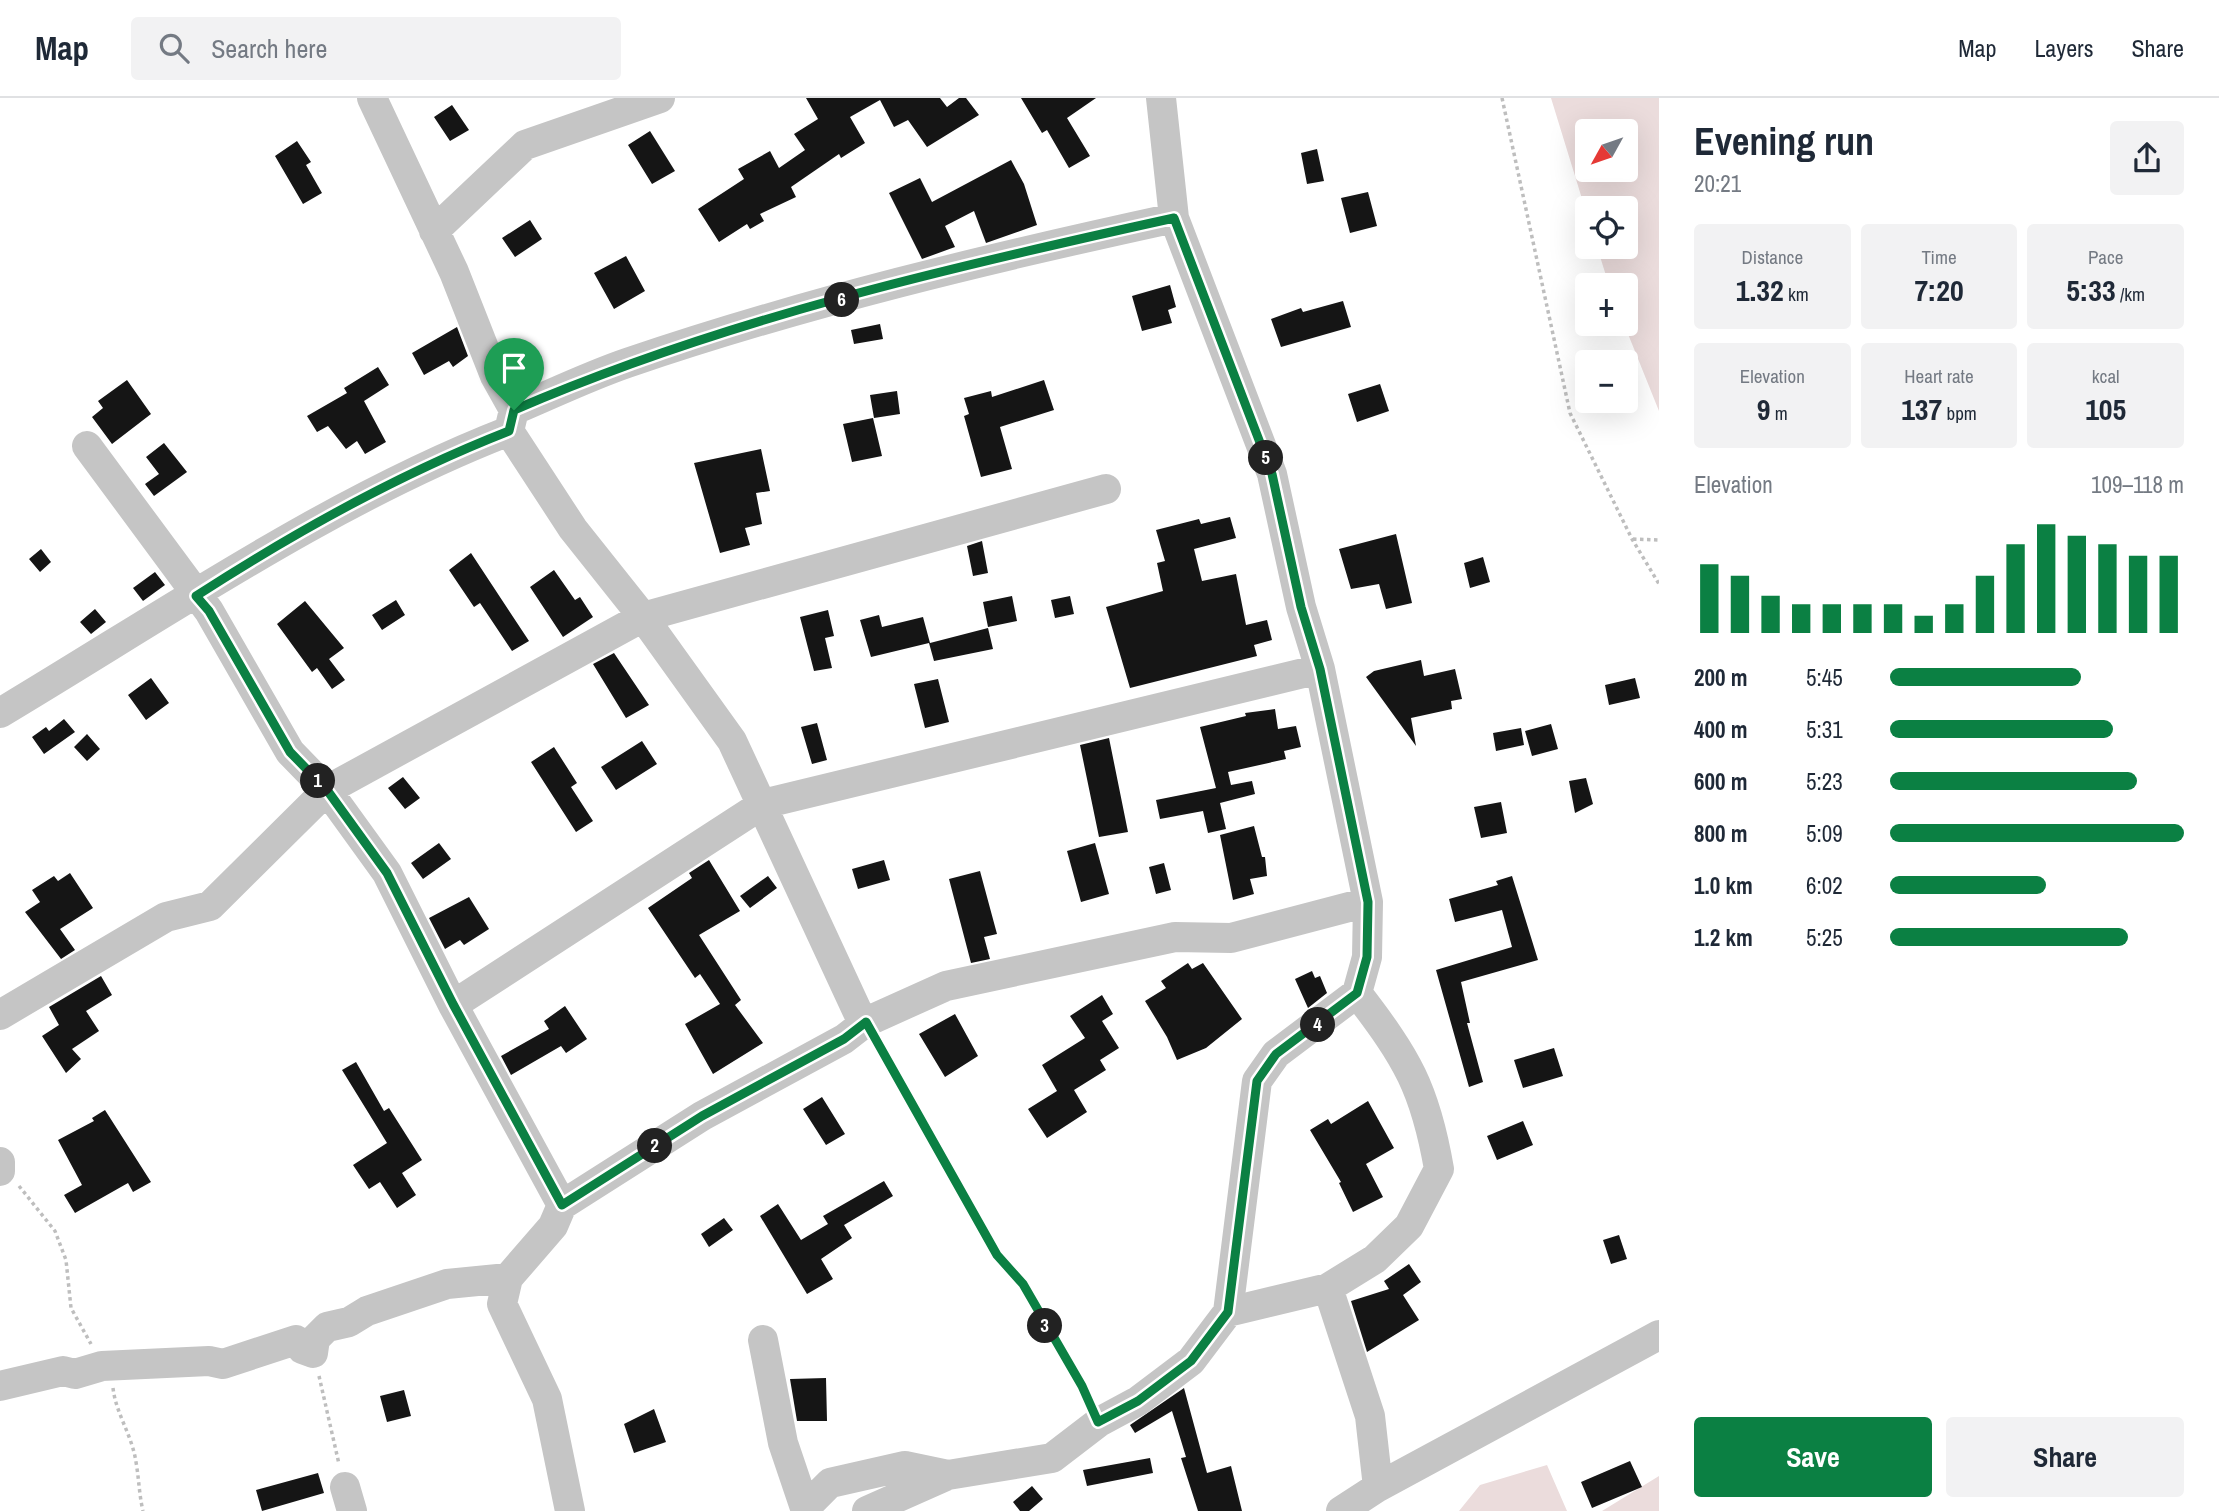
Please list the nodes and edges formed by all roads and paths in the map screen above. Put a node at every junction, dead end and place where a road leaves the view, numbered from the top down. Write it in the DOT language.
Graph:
graph roads {
  1 [pos="372,98"];
  2 [pos="660,98"];
  3 [pos="1161,98"];
  4 [pos="1502,98"];
  5 [pos="1174,218"];
  6 [pos="434,231"];
  7 [pos="512,420"];
  8 [pos="87,446"];
  9 [pos="1106,489"];
  10 [pos="1632,539"];
  11 [pos="1659,540"];
  12 [pos="1659,584"];
  13 [pos="196,596"];
  14 [pos="643,618"];
  15 [pos="1320,669"];
  16 [pos="0,713"];
  17 [pos="327,790"];
  18 [pos="762,804"];
  19 [pos="1368,902"];
  20 [pos="1357,993"];
  21 [pos="453,1004"];
  22 [pos="0,1015"];
  23 [pos="866,1022"];
  24 [pos="1,1166"];
  25 [pos="562,1205"];
  26 [pos="508,1278"];
  27 [pos="1328,1288"];
  28 [pos="1228,1312"];
  29 [pos="1659,1335"];
  30 [pos="764,1340"];
  31 [pos="313,1353"];
  32 [pos="102,1366"];
  33 [pos="0,1386"];
  34 [pos="1098,1422"];
  35 [pos="948,1475"];
  36 [pos="1378,1486"];
  37 [pos="348,1499"];
  38 [pos="805,1510"];
  39 [pos="143,1511"];
  40 [pos="570,1511"];
  41 [pos="867,1511"];
  42 [pos="1341,1511"];
  1 -- 6 [label="street"];
  2 -- 6 [label="street"];
  3 -- 5 [label="street"];
  4 -- 10 [label="path"];
  5 -- 7 [label="street"];
  5 -- 15 [label="street"];
  6 -- 7 [label="street"];
  7 -- 13 [label="street"];
  7 -- 14 [label="street"];
  8 -- 13 [label="street"];
  9 -- 14 [label="street"];
  10 -- 11 [label="path"];
  10 -- 12 [label="path"];
  13 -- 16 [label="street"];
  13 -- 17 [label="street"];
  14 -- 17 [label="street"];
  14 -- 18 [label="street"];
  15 -- 18 [label="street"];
  15 -- 19 [label="street"];
  17 -- 21 [label="street"];
  17 -- 22 [label="street"];
  18 -- 21 [label="street"];
  18 -- 23 [label="street"];
  19 -- 20 [label="street"];
  19 -- 23 [label="street"];
  20 -- 27 [label="street"];
  20 -- 28 [label="street"];
  21 -- 25 [label="street"];
  23 -- 25 [label="street"];
  23 -- 34 [label="path"];
  24 -- 32 [label="path"];
  25 -- 26 [label="street"];
  26 -- 31 [label="street"];
  26 -- 40 [label="street"];
  27 -- 28 [label="street"];
  27 -- 36 [label="street"];
  28 -- 34 [label="street"];
  29 -- 36 [label="street"];
  30 -- 38 [label="street"];
  31 -- 32 [label="street"];
  31 -- 37 [label="path"];
  32 -- 33 [label="street"];
  32 -- 39 [label="path"];
  34 -- 35 [label="street"];
  35 -- 38 [label="street"];
  35 -- 41 [label="street"];
  36 -- 42 [label="street"];
}
